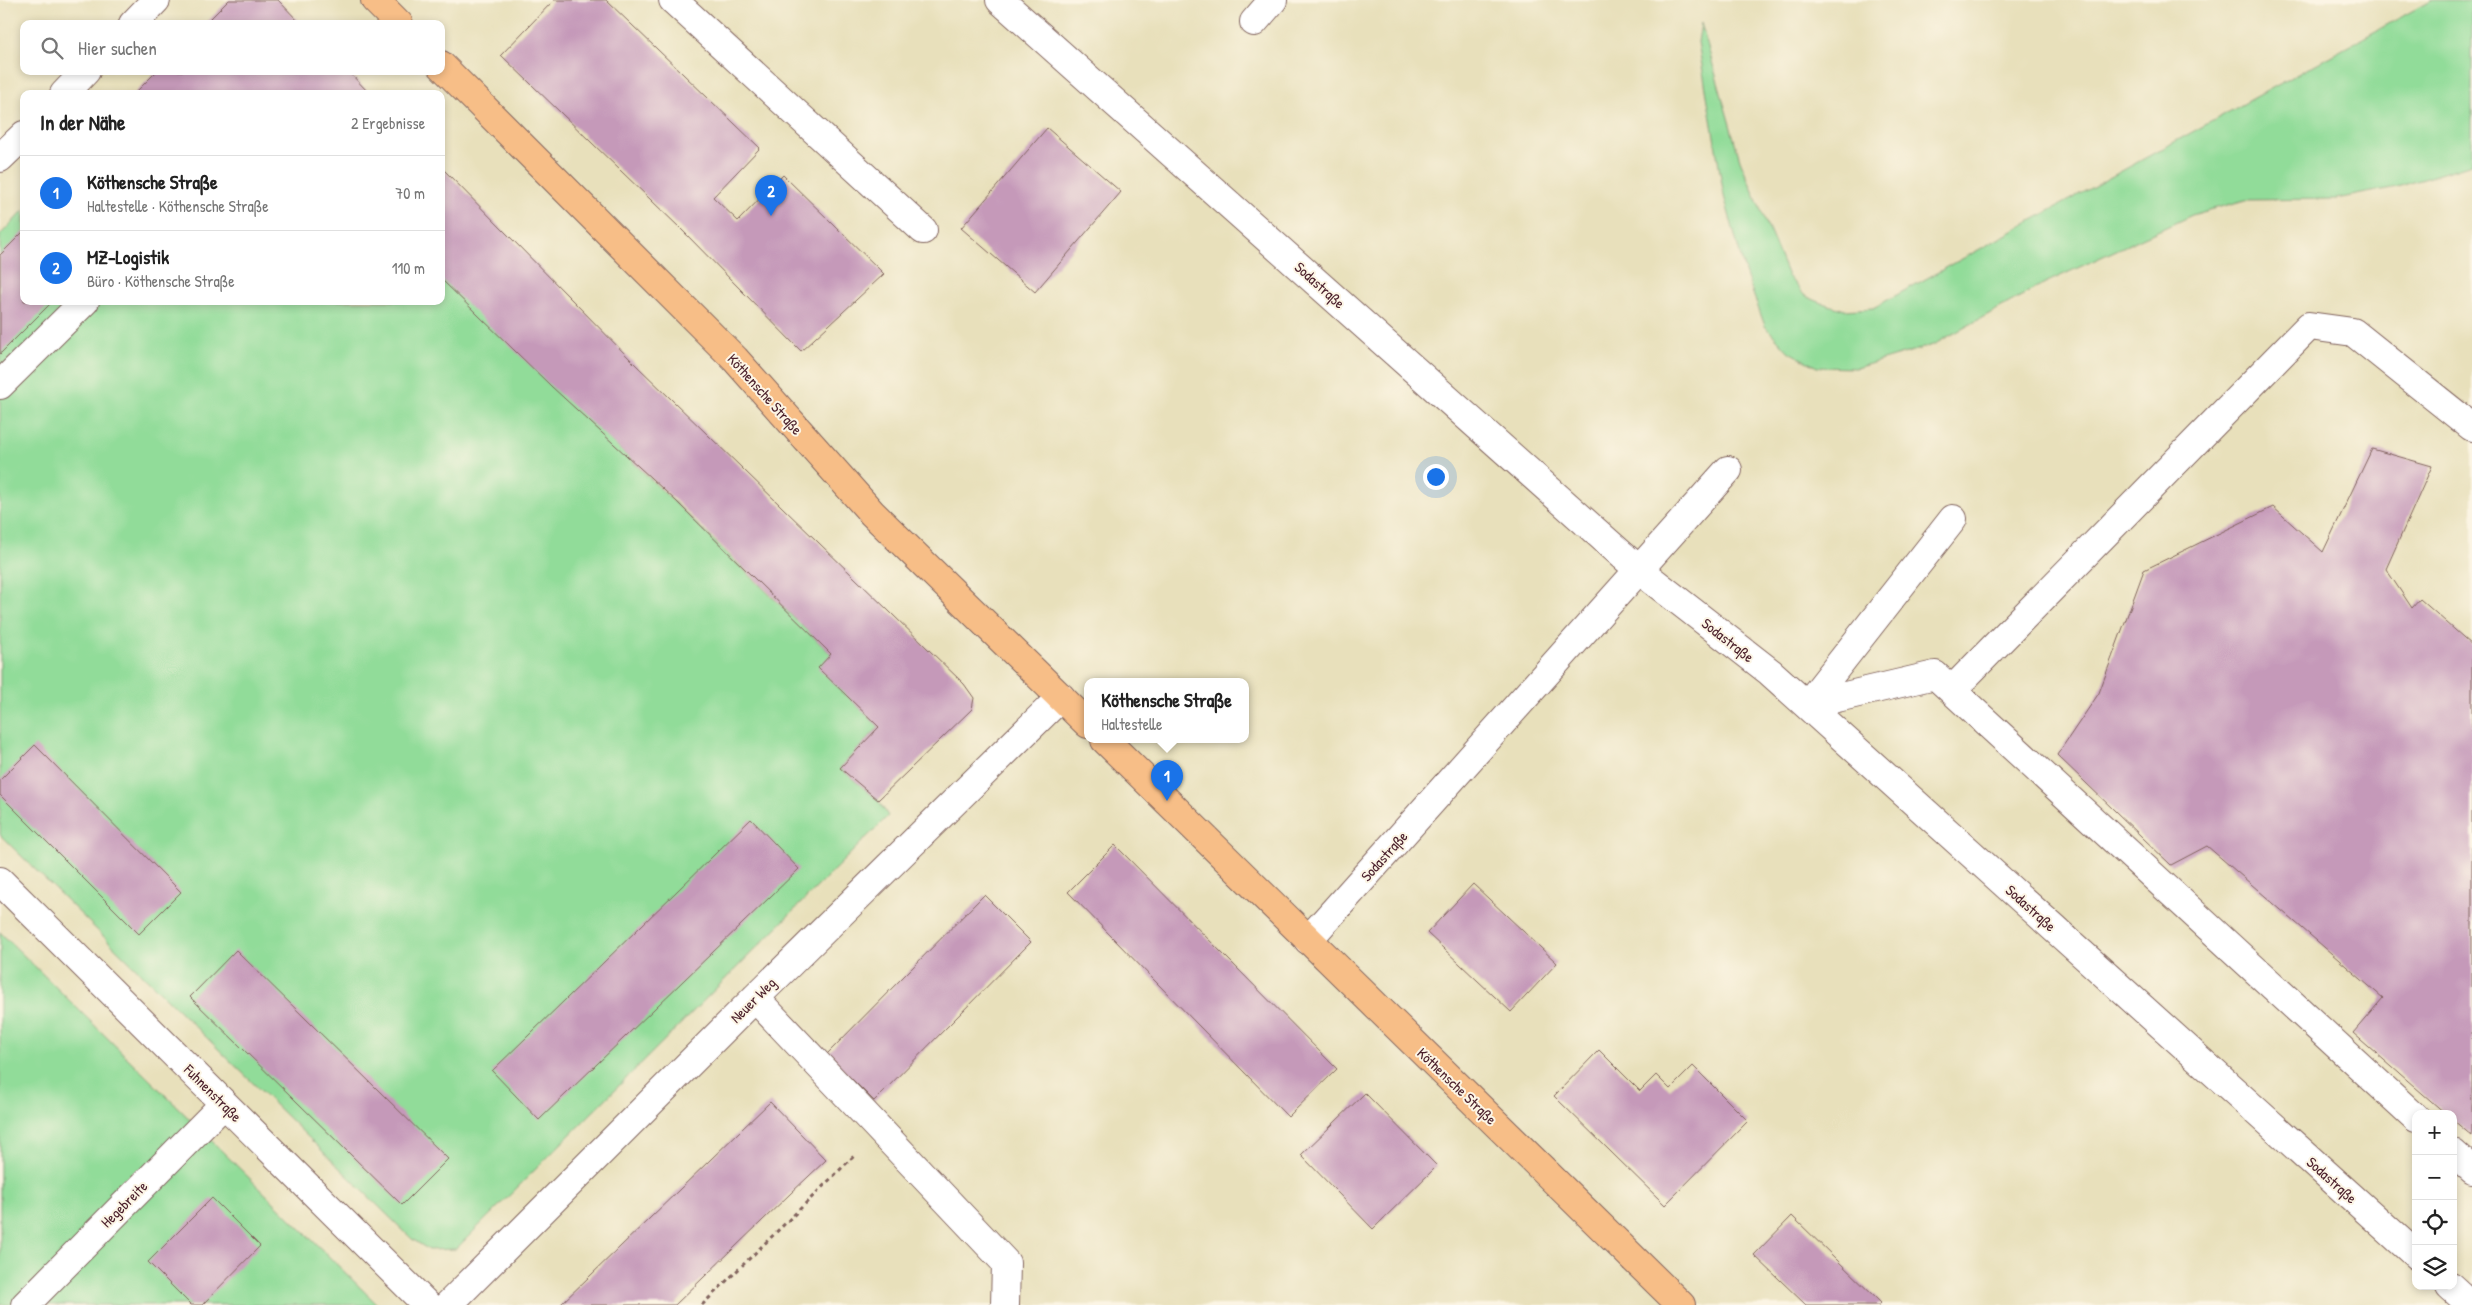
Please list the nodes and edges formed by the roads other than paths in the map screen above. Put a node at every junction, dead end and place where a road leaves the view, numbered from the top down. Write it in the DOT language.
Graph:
graph roads {
  1 [pos="156,0"];
  2 [pos="375,0"];
  3 [pos="673,0"];
  4 [pos="1000,0"];
  5 [pos="1273,0"];
  6 [pos="137,20"];
  7 [pos="395,20"];
  8 [pos="1254,22"];
  9 [pos="445,69"];
  10 [pos="82,75"];
  11 [pos="68,90"];
  12 [pos="20,139"];
  13 [pos="0,158"];
  14 [pos="923,230"];
  15 [pos="81,305"];
  16 [pos="0,385"];
  17 [pos="2472,427"];
  18 [pos="1728,470"];
  19 [pos="1953,519"];
  20 [pos="1639,570"];
  21 [pos="1952,690"];
  22 [pos="1062,697"];
  23 [pos="1807,705"];
  24 [pos="1084,720"];
  25 [pos="1108,743"];
  26 [pos="0,881"];
  27 [pos="1308,940"];
  28 [pos="755,998"];
  29 [pos="224,1104"];
  30 [pos="2412,1114"];
  31 [pos="2455,1155"];
  32 [pos="2472,1170"];
  33 [pos="2412,1252"];
  34 [pos="2454,1290"];
  35 [pos="25,1305"];
  36 [pos="427,1305"];
  37 [pos="448,1305"];
  38 [pos="1006,1305"];
  39 [pos="1681,1305"];
  40 [pos="2470,1305"];
  1 -- 6 [label="street"];
  2 -- 7 [label="main road"];
  3 -- 14 [label="street"];
  4 -- 20 [label="street, Sodastraße"];
  5 -- 8 [label="street"];
  9 -- 22 [label="main road, Köthensche Straße"];
  10 -- 11 [label="street"];
  12 -- 13 [label="street"];
  15 -- 16 [label="street"];
  17 -- 21 [label="street"];
  18 -- 20 [label="street, Sodastraße"];
  19 -- 23 [label="street"];
  20 -- 23 [label="street, Sodastraße"];
  20 -- 27 [label="street, Sodastraße"];
  21 -- 23 [label="street"];
  21 -- 30 [label="street"];
  22 -- 24 [label="main road, Köthensche Straße"];
  22 -- 28 [label="street, Neuer Weg"];
  23 -- 33 [label="street, Sodastraße"];
  25 -- 27 [label="main road, Köthensche Straße"];
  26 -- 29 [label="street, Fuhnenstraße"];
  27 -- 39 [label="main road, Köthensche Straße"];
  28 -- 37 [label="street, Neuer Weg"];
  28 -- 38 [label="street"];
  29 -- 35 [label="street, Hegebreite"];
  29 -- 36 [label="street, Fuhnenstraße"];
  31 -- 32 [label="street"];
  34 -- 40 [label="street"];
}
